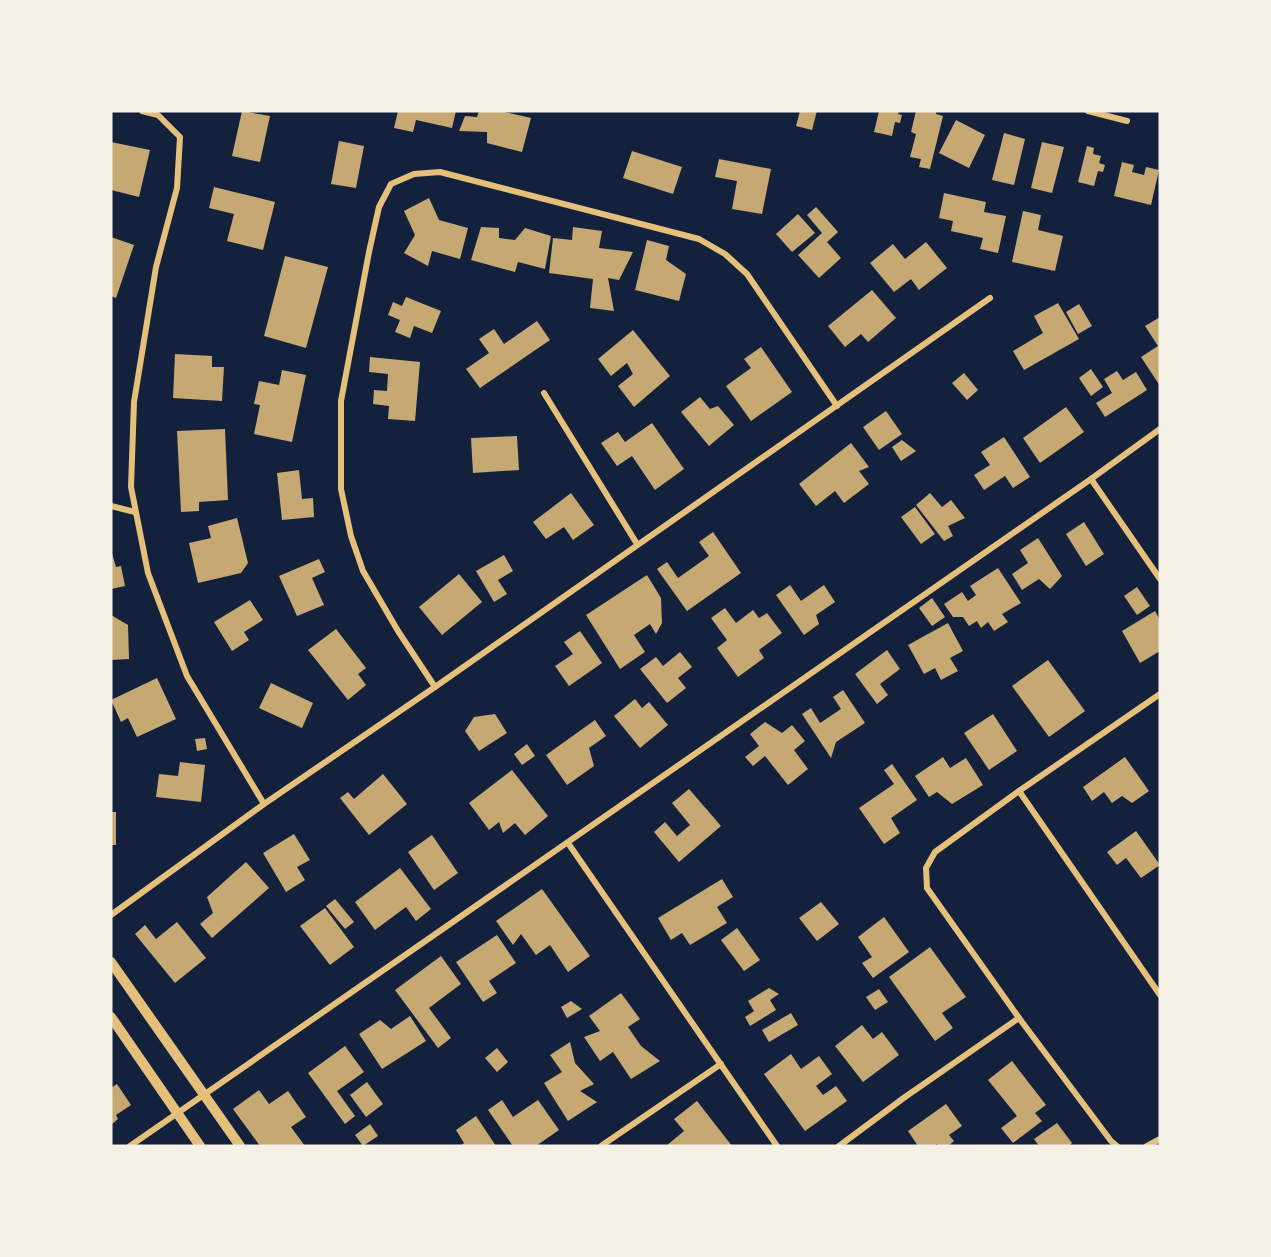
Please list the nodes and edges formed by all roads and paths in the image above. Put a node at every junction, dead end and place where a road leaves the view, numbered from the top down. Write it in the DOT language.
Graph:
graph roads {
  1 [pos="142,111"];
  2 [pos="1088,111"];
  3 [pos="1127,121"];
  4 [pos="990,298"];
  5 [pos="544,393"];
  6 [pos="837,406"];
  7 [pos="1160,429"];
  8 [pos="1091,479"];
  9 [pos="111,506"];
  10 [pos="135,512"];
  11 [pos="637,544"];
  12 [pos="1160,579"];
  13 [pos="435,687"];
  14 [pos="1160,694"];
  15 [pos="1019,791"];
  16 [pos="264,804"];
  17 [pos="568,843"];
  18 [pos="111,915"];
  19 [pos="111,962"];
  20 [pos="1160,995"];
  21 [pos="111,1017"];
  22 [pos="1019,1018"];
  23 [pos="721,1064"];
  24 [pos="204,1094"];
  25 [pos="177,1113"];
  26 [pos="1160,1139"];
  27 [pos="130,1146"];
  28 [pos="200,1146"];
  29 [pos="240,1146"];
  30 [pos="601,1146"];
  31 [pos="777,1146"];
  32 [pos="839,1146"];
  33 [pos="1117,1146"];
  34 [pos="1147,1146"];
  1 -- 10 [label="street"];
  2 -- 3 [label="street"];
  4 -- 6 [label="street"];
  5 -- 11 [label="street"];
  6 -- 11 [label="street"];
  6 -- 13 [label="street"];
  7 -- 8 [label="street"];
  8 -- 12 [label="street"];
  8 -- 17 [label="street"];
  9 -- 10 [label="street"];
  10 -- 16 [label="street"];
  11 -- 13 [label="street"];
  13 -- 16 [label="street"];
  14 -- 15 [label="street"];
  15 -- 20 [label="street"];
  15 -- 22 [label="street"];
  16 -- 18 [label="street"];
  17 -- 23 [label="street"];
  17 -- 24 [label="street"];
  19 -- 24 [label="main road"];
  21 -- 25 [label="main road"];
  22 -- 32 [label="street"];
  22 -- 33 [label="street"];
  23 -- 30 [label="street"];
  23 -- 31 [label="street"];
  24 -- 25 [label="street"];
  24 -- 29 [label="main road"];
  25 -- 27 [label="street"];
  25 -- 28 [label="main road"];
  26 -- 34 [label="street"];
}
